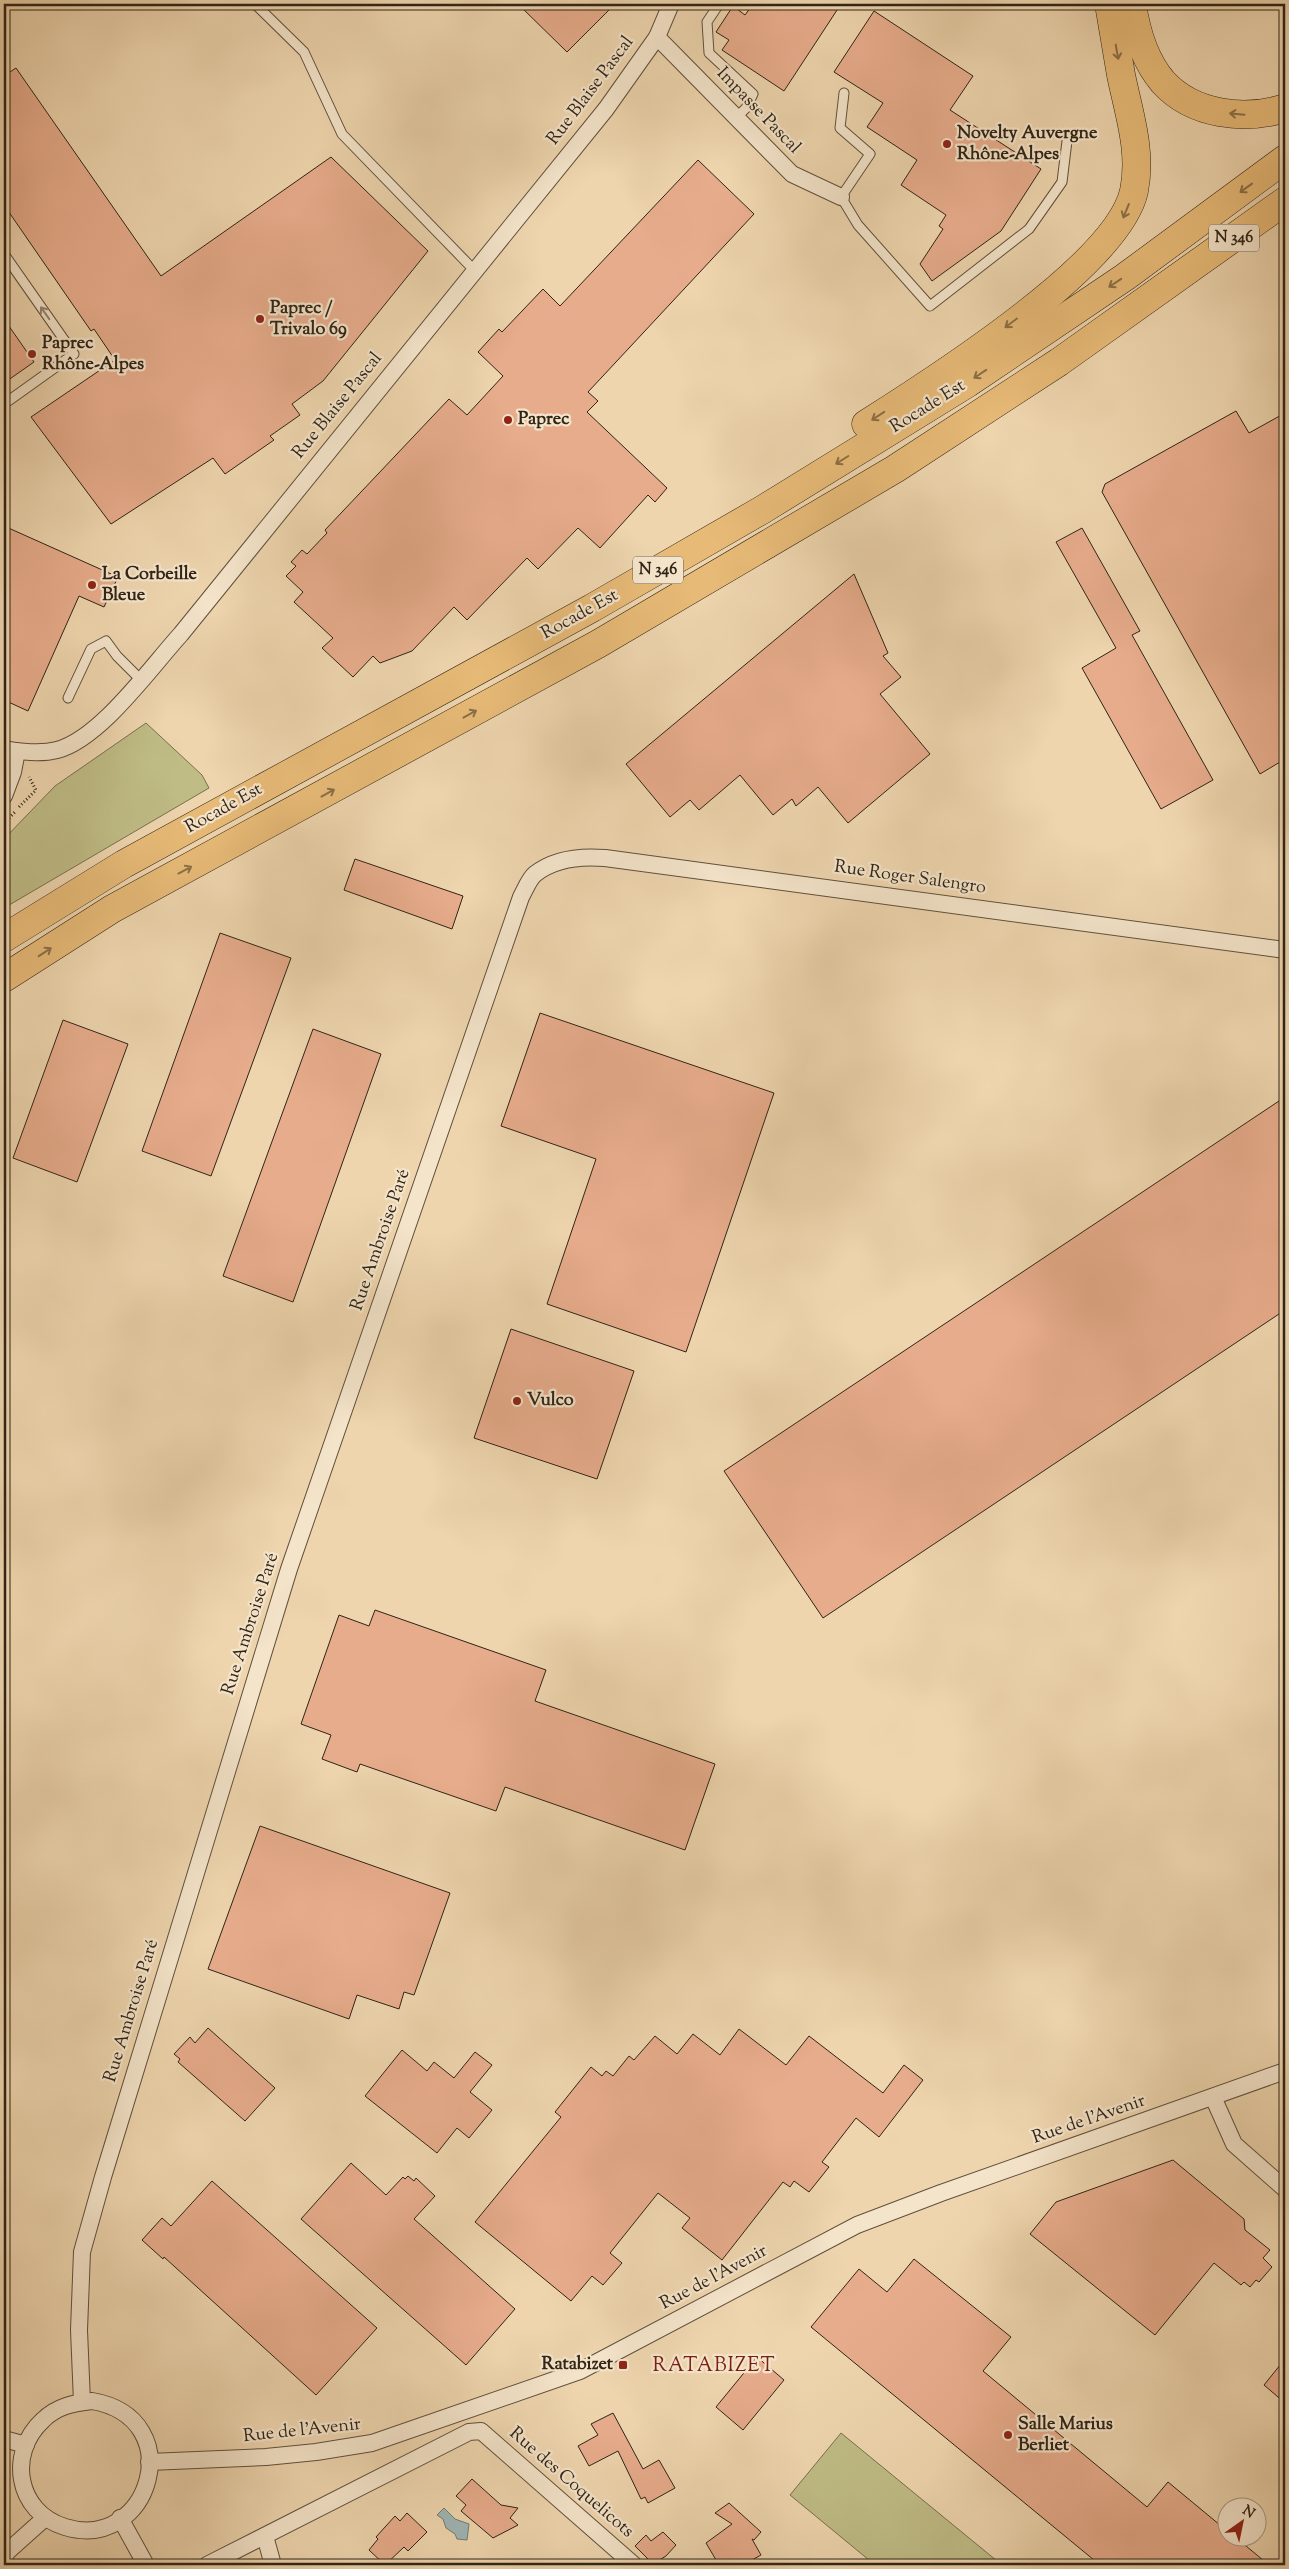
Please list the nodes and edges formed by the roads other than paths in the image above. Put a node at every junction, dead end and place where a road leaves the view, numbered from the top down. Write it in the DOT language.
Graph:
graph roads {
  1 [pos="255,4"];
  2 [pos="671,4"];
  3 [pos="719,4"];
  4 [pos="1109,4"];
  5 [pos="1132,4"];
  6 [pos="657,37"];
  7 [pos="844,93"];
  8 [pos="1285,108"];
  9 [pos="736,118"];
  10 [pos="1067,141"];
  11 [pos="1285,159"];
  12 [pos="841,197"];
  13 [pos="1285,201"];
  14 [pos="1285,223"];
  15 [pos="4,254"];
  16 [pos="474,270"];
  17 [pos="1183,276"];
  18 [pos="4,404"];
  19 [pos="762,510"];
  20 [pos="141,680"];
  21 [pos="68,698"];
  22 [pos="10,750"];
  23 [pos="4,796"];
  24 [pos="533,875"];
  25 [pos="4,938"];
  26 [pos="1285,950"];
  27 [pos="4,978"];
  28 [pos="1285,2072"];
  29 [pos="1213,2097"];
  30 [pos="1285,2189"];
  31 [pos="82,2402"];
  32 [pos="4,2439"];
  33 [pos="26,2445"];
  34 [pos="149,2462"];
  35 [pos="45,2518"];
  36 [pos="120,2518"];
  37 [pos="265,2536"];
  38 [pos="4,2558"];
  39 [pos="146,2565"];
  40 [pos="207,2565"];
  41 [pos="273,2565"];
  42 [pos="634,2565"];
  1 -- 16 [label="lane"];
  2 -- 6 [label="street, Rue Blaise Pascal"];
  3 -- 9 [label="lane"];
  4 -- 19 [label="highway, one-way"];
  8 -- 5 [label="highway, one-way"];
  6 -- 9 [label="street, Impasse Pascal"];
  6 -- 16 [label="street, Rue Blaise Pascal"];
  7 -- 12 [label="lane"];
  9 -- 12 [label="street, Impasse Pascal"];
  10 -- 12 [label="lane"];
  11 -- 19 [label="highway, Rocade Est / N 346, one-way"];
  13 -- 17 [label="highway, Rocade Est / N 346"];
  14 -- 17 [label="highway"];
  18 -- 15 [label="lane, one-way"];
  16 -- 20 [label="street, Rue Blaise Pascal"];
  27 -- 17 [label="highway, Rocade Est / N 346, one-way"];
  19 -- 25 [label="highway, Rocade Est / N 346"];
  20 -- 21 [label="lane"];
  20 -- 22 [label="street, Rue Blaise Pascal"];
  22 -- 23 [label="street"];
  24 -- 26 [label="street, Rue Roger Salengro"];
  24 -- 31 [label="street, Rue Ambroise Paré"];
  28 -- 29 [label="street, Rue de l'Avenir"];
  29 -- 30 [label="street"];
  29 -- 34 [label="street, Rue de l'Avenir"];
  31 -- 33 [label="street"];
  31 -- 34 [label="street"];
  32 -- 33 [label="street"];
  33 -- 35 [label="street"];
  34 -- 36 [label="street"];
  35 -- 36 [label="street"];
  35 -- 38 [label="street"];
  36 -- 39 [label="street"];
  37 -- 40 [label="street"];
  37 -- 41 [label="street"];
  37 -- 42 [label="street, Rue des Coquelicots"];
}
